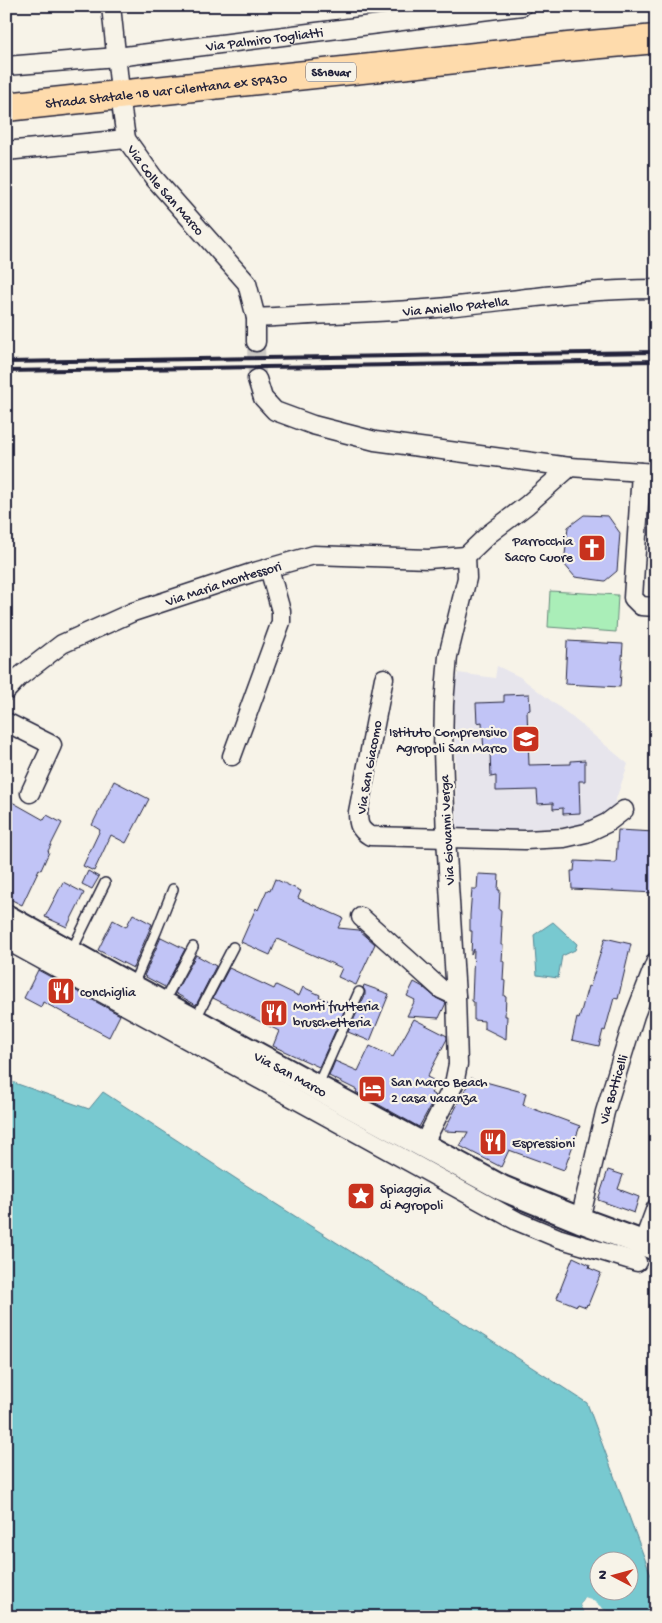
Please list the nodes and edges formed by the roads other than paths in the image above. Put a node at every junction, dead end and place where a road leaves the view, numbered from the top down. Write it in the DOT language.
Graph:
graph roads {
  1 [pos="111,6"];
  2 [pos="522,6"];
  3 [pos="438,12"];
  4 [pos="656,39"];
  5 [pos="117,57"];
  6 [pos="6,66"];
  7 [pos="119,82"];
  8 [pos="6,107"];
  9 [pos="122,110"];
  10 [pos="126,139"];
  11 [pos="6,151"];
  12 [pos="656,289"];
  13 [pos="256,318"];
  14 [pos="256,342"];
  15 [pos="257,380"];
  16 [pos="570,466"];
  17 [pos="648,473"];
  18 [pos="466,556"];
  19 [pos="268,568"];
  20 [pos="656,607"];
  21 [pos="384,678"];
  22 [pos="6,691"];
  23 [pos="6,722"];
  24 [pos="232,756"];
  25 [pos="30,793"];
  26 [pos="624,810"];
  27 [pos="446,838"];
  28 [pos="105,883"];
  29 [pos="173,889"];
  30 [pos="6,917"];
  31 [pos="361,917"];
  32 [pos="6,940"];
  33 [pos="193,947"];
  34 [pos="233,947"];
  35 [pos="71,952"];
  36 [pos="656,961"];
  37 [pos="132,987"];
  38 [pos="359,992"];
  39 [pos="456,996"];
  40 [pos="163,1004"];
  41 [pos="195,1020"];
  42 [pos="317,1088"];
  43 [pos="423,1145"];
  44 [pos="656,1208"];
  45 [pos="580,1220"];
  46 [pos="645,1251"];
  1 -- 5 [label="street"];
  2 -- 3 [label="street, Via Palmiro Togliatti"];
  3 -- 5 [label="street, Via Palmiro Togliatti"];
  4 -- 8 [label="highway, Strada Statale 18 var Cilentana ex SP430 / SS18var"];
  5 -- 6 [label="street, Via Palmiro Togliatti"];
  5 -- 7 [label="street"];
  9 -- 10 [label="street"];
  10 -- 11 [label="street, Via Colle San Marco"];
  10 -- 13 [label="street, Via Colle San Marco"];
  12 -- 13 [label="street, Via Aniello Patella"];
  13 -- 14 [label="street, Via Colle San Marco"];
  15 -- 16 [label="street"];
  16 -- 17 [label="street"];
  16 -- 18 [label="street"];
  17 -- 20 [label="street"];
  18 -- 19 [label="street, Via Maria Montessori"];
  18 -- 27 [label="street, Via Giovanni Verga"];
  19 -- 22 [label="street, Via Maria Montessori"];
  19 -- 24 [label="street"];
  21 -- 27 [label="street, Via San Giacomo"];
  23 -- 25 [label="street"];
  26 -- 27 [label="street"];
  27 -- 39 [label="street, Via Giovanni Verga"];
  28 -- 35 [label="lane"];
  29 -- 37 [label="lane"];
  30 -- 35 [label="main road, Via San Marco"];
  31 -- 39 [label="street"];
  32 -- 46 [label="street"];
  33 -- 40 [label="lane"];
  34 -- 41 [label="lane"];
  35 -- 37 [label="main road, Via San Marco"];
  36 -- 45 [label="street, Via Botticelli"];
  37 -- 40 [label="main road, Via San Marco"];
  38 -- 42 [label="lane"];
  39 -- 43 [label="street, Via Giovanni Verga"];
  40 -- 41 [label="main road, Via San Marco"];
  41 -- 42 [label="main road, Via San Marco"];
  42 -- 43 [label="main road, Via San Marco"];
  43 -- 45 [label="main road, Via San Marco"];
  44 -- 46 [label="street"];
  45 -- 46 [label="main road, Via San Marco"];
}
